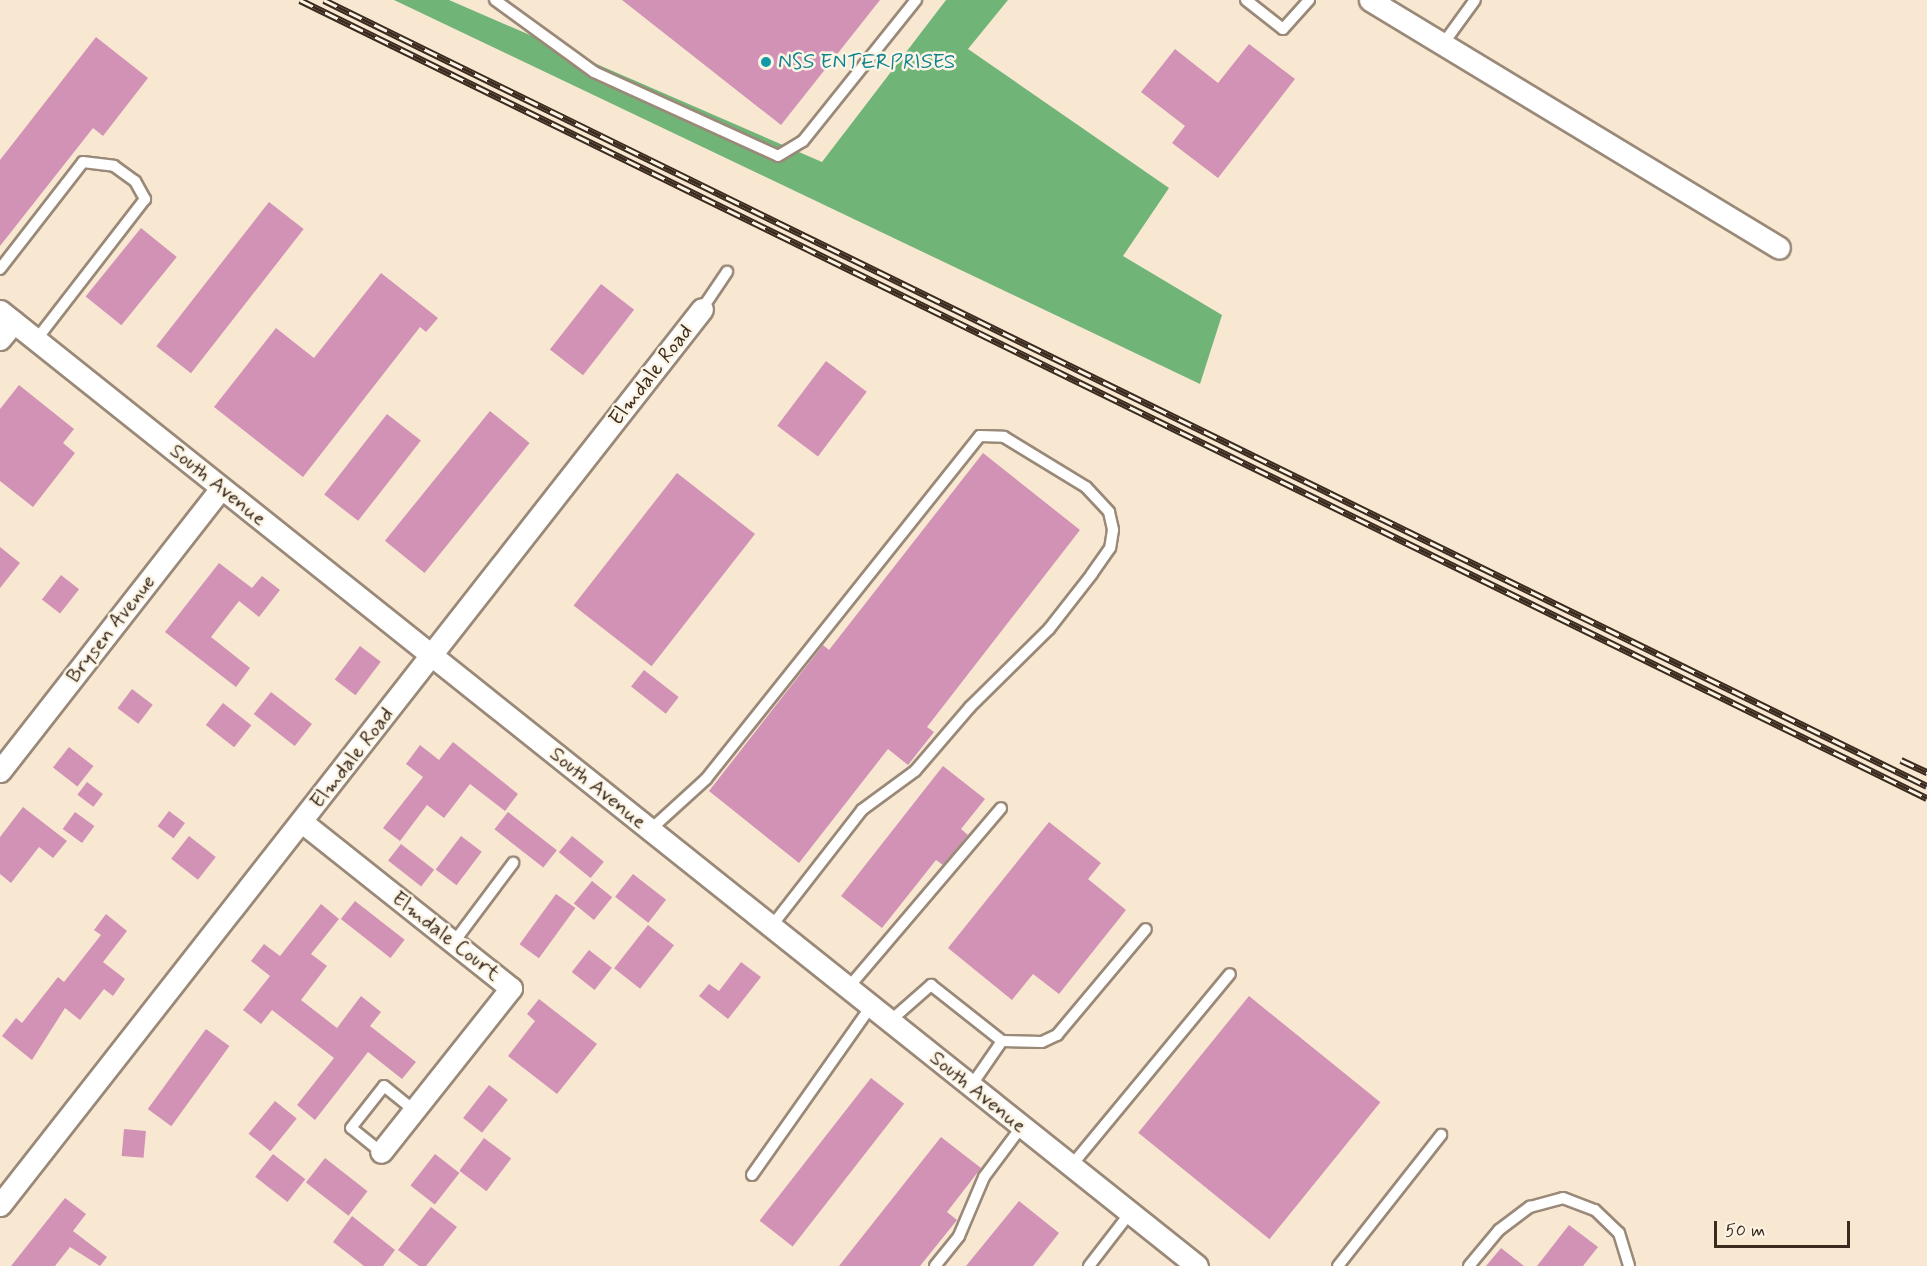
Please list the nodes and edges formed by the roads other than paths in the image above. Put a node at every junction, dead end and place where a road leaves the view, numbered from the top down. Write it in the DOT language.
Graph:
graph roads {
  1 [pos="495,0"];
  2 [pos="916,0"];
  3 [pos="1246,0"];
  4 [pos="1309,0"];
  5 [pos="1370,0"];
  6 [pos="1471,1"];
  7 [pos="1443,44"];
  8 [pos="1779,248"];
  9 [pos="0,269"];
  10 [pos="727,272"];
  11 [pos="702,309"];
  12 [pos="7,316"];
  13 [pos="0,339"];
  14 [pos="36,340"];
  15 [pos="221,488"];
  16 [pos="433,656"];
  17 [pos="0,771"];
  18 [pos="1001,808"];
  19 [pos="302,822"];
  20 [pos="650,830"];
  21 [pos="513,863"];
  22 [pos="771,927"];
  23 [pos="1146,929"];
  24 [pos="454,942"];
  25 [pos="1230,974"];
  26 [pos="848,988"];
  27 [pos="871,1006"];
  28 [pos="890,1022"];
  29 [pos="1002,1041"];
  30 [pos="972,1086"];
  31 [pos="414,1110"];
  32 [pos="1022,1126"];
  33 [pos="1441,1135"];
  34 [pos="381,1152"];
  35 [pos="1071,1166"];
  36 [pos="752,1175"];
  37 [pos="0,1205"];
  38 [pos="1130,1213"];
  39 [pos="935,1266"];
  40 [pos="1089,1266"];
  41 [pos="1197,1266"];
  42 [pos="1338,1266"];
  43 [pos="1469,1266"];
  44 [pos="1629,1266"];
  1 -- 2 [label="lane"];
  3 -- 4 [label="lane"];
  5 -- 7 [label="street"];
  6 -- 7 [label="lane"];
  7 -- 8 [label="street"];
  9 -- 14 [label="lane"];
  10 -- 11 [label="lane"];
  11 -- 16 [label="street, Elmdale Road"];
  12 -- 13 [label="street"];
  12 -- 14 [label="street, South Avenue"];
  14 -- 15 [label="street, South Avenue"];
  15 -- 16 [label="street, South Avenue"];
  15 -- 17 [label="street, Brysen Avenue"];
  16 -- 19 [label="street, Elmdale Road"];
  16 -- 20 [label="street, South Avenue"];
  18 -- 26 [label="lane"];
  19 -- 24 [label="street, Elmdale Court"];
  19 -- 37 [label="street, Elmdale Road"];
  20 -- 22 [label="street, South Avenue"];
  20 -- 22 [label="lane"];
  21 -- 24 [label="lane"];
  22 -- 26 [label="street, South Avenue"];
  23 -- 29 [label="lane"];
  24 -- 31 [label="street, Elmdale Court"];
  25 -- 35 [label="lane"];
  26 -- 27 [label="street, South Avenue"];
  27 -- 28 [label="street, South Avenue"];
  27 -- 36 [label="lane"];
  28 -- 29 [label="lane"];
  28 -- 30 [label="street, South Avenue"];
  29 -- 30 [label="lane"];
  30 -- 32 [label="street, South Avenue"];
  31 -- 34 [label="street, Elmdale Court"];
  31 -- 34 [label="lane"];
  32 -- 35 [label="street, South Avenue"];
  32 -- 39 [label="lane"];
  33 -- 42 [label="lane"];
  35 -- 38 [label="street, South Avenue"];
  38 -- 40 [label="lane"];
  38 -- 41 [label="street, South Avenue"];
  43 -- 44 [label="lane"];
}
